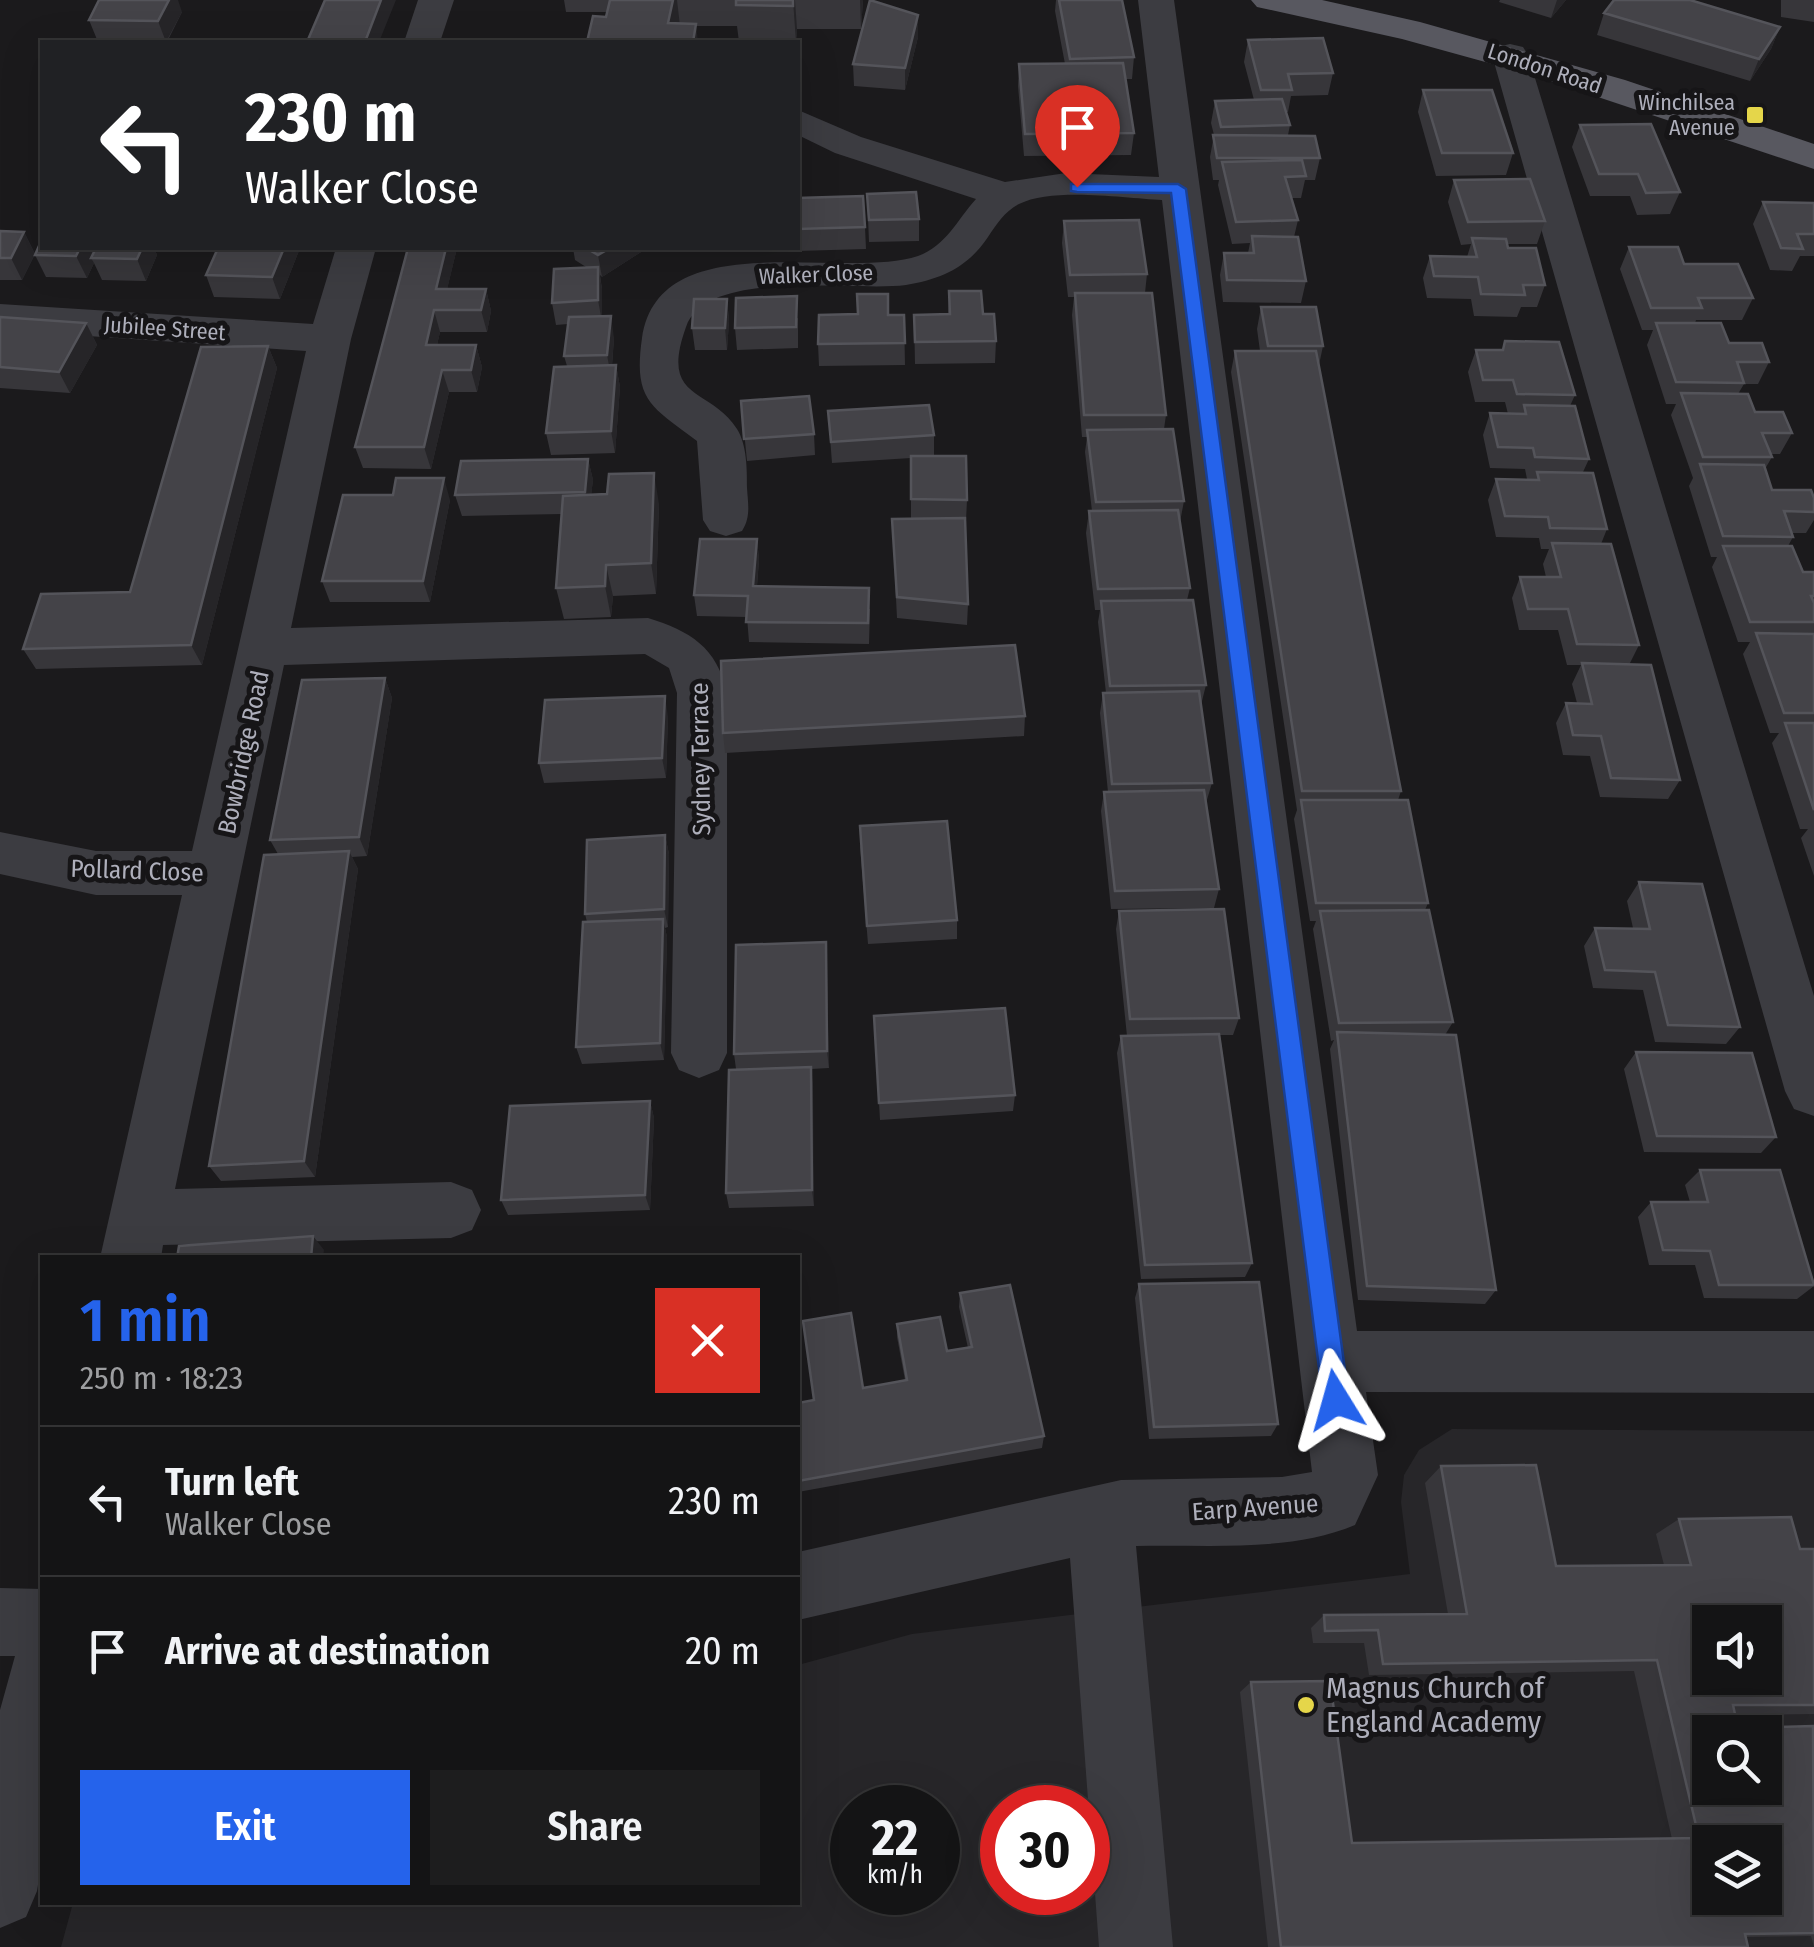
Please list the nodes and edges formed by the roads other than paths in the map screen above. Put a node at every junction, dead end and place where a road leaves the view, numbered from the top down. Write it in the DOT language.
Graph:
graph roads {
  1 [pos="436,0"];
  2 [pos="1156,0"];
  3 [pos="1269,0"];
  4 [pos="1333,6"];
  5 [pos="423,40"];
  6 [pos="1510,55"];
  7 [pos="800,121"];
  8 [pos="1814,157"];
  9 [pos="1178,189"];
  10 [pos="1004,195"];
  11 [pos="355,250"];
  12 [pos="0,317"];
  13 [pos="330,339"];
  14 [pos="726,520"];
  15 [pos="266,647"];
  16 [pos="0,852"];
  17 [pos="216,873"];
  18 [pos="699,1053"];
  19 [pos="1814,1091"];
  20 [pos="451,1210"];
  21 [pos="135,1238"];
  22 [pos="1330,1362"];
  23 [pos="1814,1362"];
  24 [pos="1100,1517"];
  25 [pos="800,1586"];
  26 [pos="0,1622"];
  27 [pos="40,1623"];
  28 [pos="40,1696"];
  29 [pos="32,1784"];
  30 [pos="0,1891"];
  31 [pos="1136,1947"];
  1 -- 5 [label="street"];
  2 -- 9 [label="street"];
  3 -- 4 [label="main road, London Road"];
  4 -- 6 [label="main road, London Road"];
  6 -- 8 [label="main road, London Road"];
  6 -- 19 [label="street"];
  7 -- 10 [label="street"];
  9 -- 10 [label="street"];
  9 -- 22 [label="street"];
  10 -- 14 [label="street, Walker Close"];
  11 -- 13 [label="street, Bowbridge Road"];
  12 -- 13 [label="street, Jubilee Street"];
  13 -- 15 [label="street, Bowbridge Road"];
  15 -- 17 [label="street, Bowbridge Road"];
  15 -- 18 [label="street, Sydney Terrace"];
  16 -- 17 [label="street, Pollard Close"];
  17 -- 21 [label="street, Bowbridge Road"];
  20 -- 21 [label="street"];
  22 -- 23 [label="street"];
  22 -- 24 [label="street, Earp Avenue"];
  24 -- 25 [label="street, Earp Avenue"];
  24 -- 31 [label="street"];
  26 -- 27 [label="street"];
  28 -- 29 [label="street"];
  29 -- 30 [label="street"];
}
